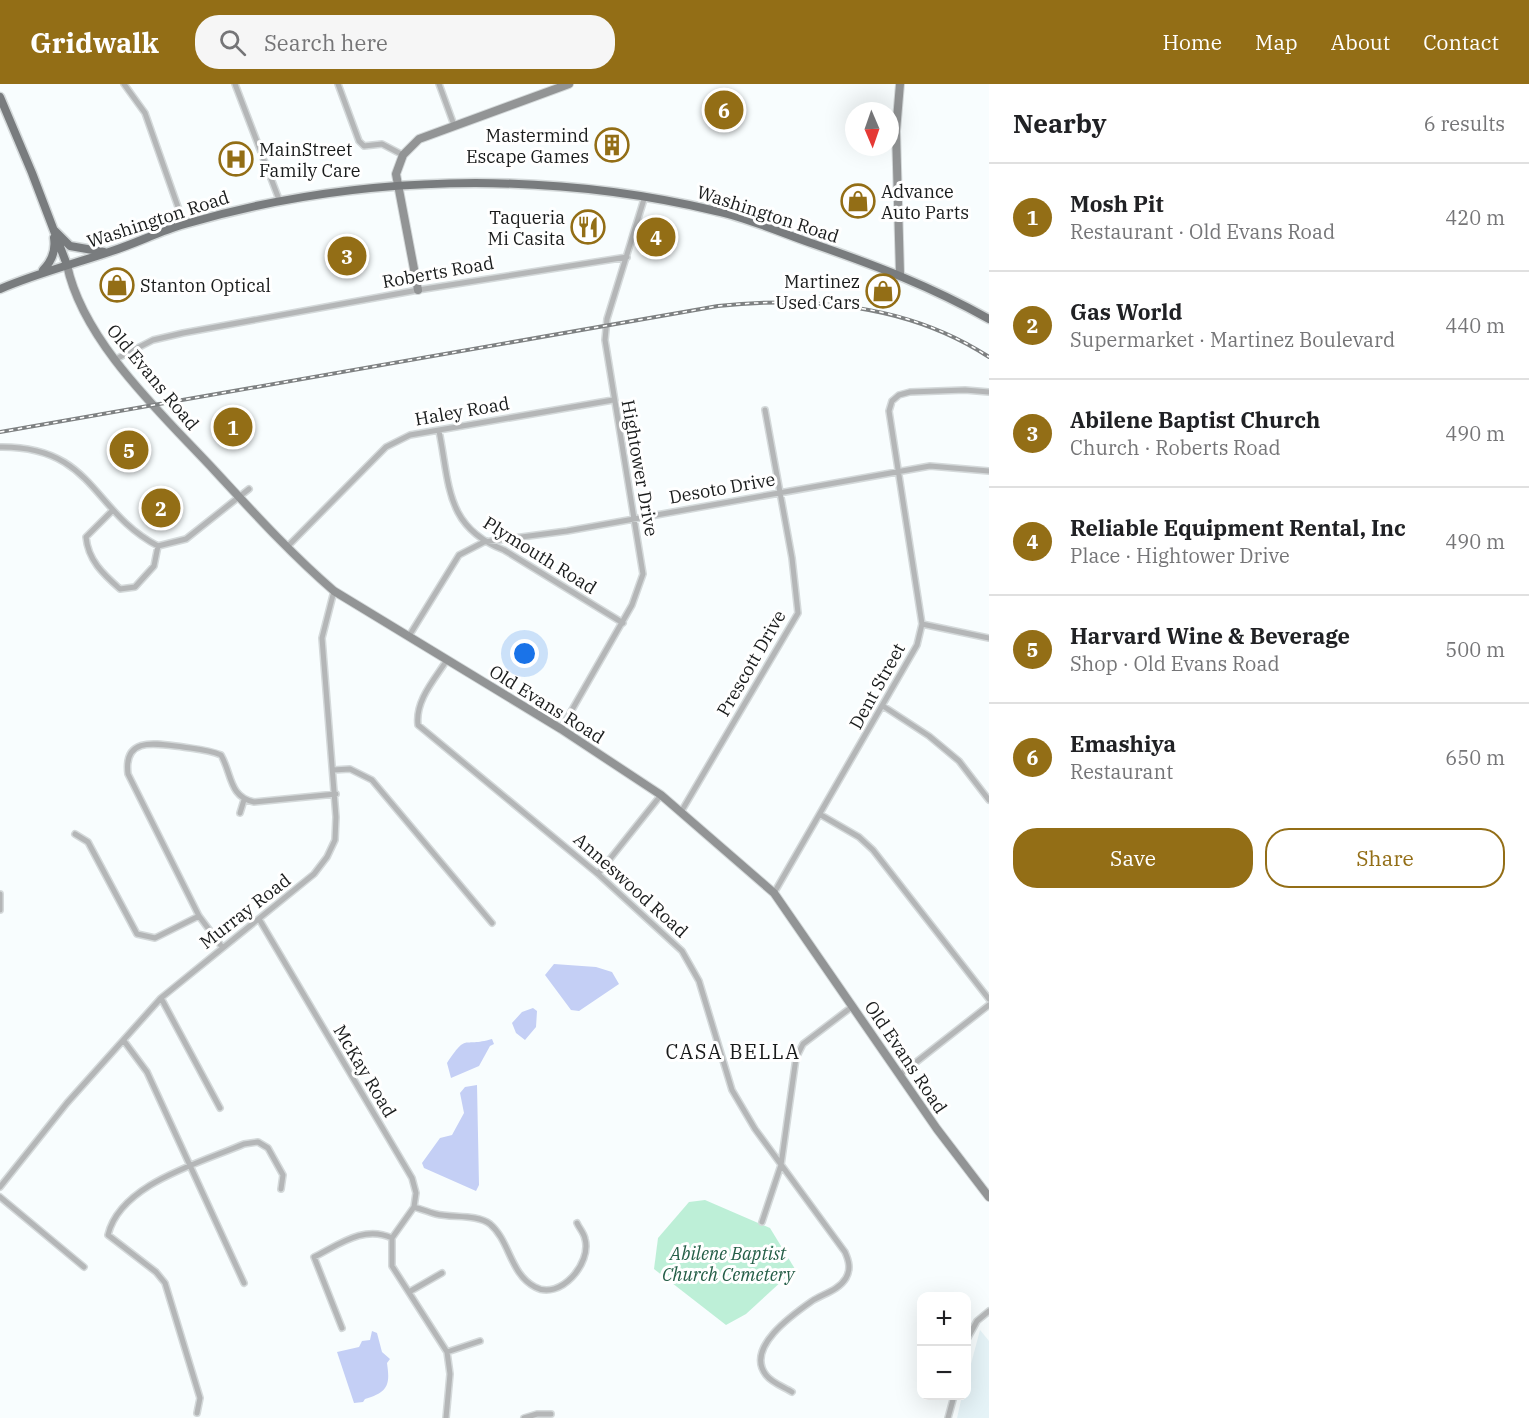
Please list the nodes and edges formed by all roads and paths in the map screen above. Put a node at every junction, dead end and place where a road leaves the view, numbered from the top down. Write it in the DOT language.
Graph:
graph roads {
  1 [pos="124,84"];
  2 [pos="235,84"];
  3 [pos="338,84"];
  4 [pos="439,84"];
  5 [pos="570,84"];
  6 [pos="900,84"];
  7 [pos="549,87"];
  8 [pos="0,97"];
  9 [pos="454,125"];
  10 [pos="403,155"];
  11 [pos="397,186"];
  12 [pos="645,196"];
  13 [pos="280,202"];
  14 [pos="184,224"];
  15 [pos="52,229"];
  16 [pos="107,253"];
  17 [pos="627,257"];
  18 [pos="67,265"];
  19 [pos="41,272"];
  20 [pos="900,274"];
  21 [pos="0,289"];
  22 [pos="418,290"];
  23 [pos="989,319"];
  24 [pos="116,359"];
  25 [pos="989,392"];
  26 [pos="613,400"];
  27 [pos="765,410"];
  28 [pos="439,431"];
  29 [pos="0,447"];
  30 [pos="989,471"];
  31 [pos="897,472"];
  32 [pos="249,489"];
  33 [pos="780,493"];
  34 [pos="239,498"];
  35 [pos="113,510"];
  36 [pos="634,519"];
  37 [pos="484,542"];
  38 [pos="158,546"];
  39 [pos="287,548"];
  40 [pos="334,591"];
  41 [pos="622,623"];
  42 [pos="922,624"];
  43 [pos="409,636"];
  44 [pos="989,638"];
  45 [pos="447,660"];
  46 [pos="883,706"];
  47 [pos="561,729"];
  48 [pos="333,770"];
  49 [pos="336,795"];
  50 [pos="661,795"];
  51 [pos="244,800"];
  52 [pos="989,800"];
  53 [pos="681,812"];
  54 [pos="240,813"];
  55 [pos="821,815"];
  56 [pos="75,834"];
  57 [pos="598,874"];
  58 [pos="774,893"];
  59 [pos="0,894"];
  60 [pos="0,910"];
  61 [pos="199,916"];
  62 [pos="259,919"];
  63 [pos="492,923"];
  64 [pos="222,947"];
  65 [pos="160,998"];
  66 [pos="989,999"];
  67 [pos="989,1005"];
  68 [pos="854,1006"];
  69 [pos="124,1041"];
  70 [pos="901,1074"];
  71 [pos="220,1108"];
  72 [pos="782,1165"];
  73 [pos="191,1167"];
  74 [pos="0,1187"];
  75 [pos="281,1189"];
  76 [pos="0,1197"];
  77 [pos="989,1197"];
  78 [pos="414,1207"];
  79 [pos="762,1221"];
  80 [pos="577,1222"];
  81 [pos="392,1239"];
  82 [pos="84,1267"];
  83 [pos="442,1273"];
  84 [pos="244,1283"];
  85 [pos="409,1292"];
  86 [pos="989,1311"];
  87 [pos="342,1328"];
  88 [pos="971,1331"];
  89 [pos="480,1341"];
  90 [pos="447,1352"];
  91 [pos="792,1392"];
  92 [pos="953,1400"];
  93 [pos="197,1413"];
  94 [pos="551,1414"];
  95 [pos="446,1418"];
  96 [pos="524,1418"];
  97 [pos="948,1418"];
  1 -- 14 [label="street"];
  2 -- 13 [label="street"];
  3 -- 10 [label="street"];
  4 -- 9 [label="street"];
  5 -- 7 [label="street"];
  6 -- 20 [label="street"];
  7 -- 9 [label="street"];
  8 -- 15 [label="main road"];
  9 -- 10 [label="street"];
  10 -- 11 [label="street"];
  11 -- 12 [label="main road, Washington Road"];
  11 -- 13 [label="main road, Washington Road"];
  11 -- 22 [label="street"];
  12 -- 17 [label="street, Hightower Drive"];
  12 -- 20 [label="main road, Washington Road"];
  13 -- 14 [label="main road, Washington Road"];
  14 -- 16 [label="main road, Washington Road"];
  15 -- 16 [label="main road"];
  15 -- 18 [label="main road"];
  15 -- 19 [label="main road"];
  16 -- 18 [label="main road, Washington Road"];
  17 -- 22 [label="street, Roberts Road"];
  17 -- 26 [label="street, Hightower Drive"];
  18 -- 19 [label="main road, Washington Road"];
  18 -- 24 [label="street, Old Evans Road"];
  19 -- 21 [label="main road, Washington Road"];
  20 -- 23 [label="main road, Washington Road"];
  22 -- 24 [label="street, Roberts Road"];
  24 -- 34 [label="street, Old Evans Road"];
  25 -- 31 [label="street, Dent Street"];
  26 -- 28 [label="street, Haley Road"];
  26 -- 36 [label="street, Hightower Drive"];
  27 -- 33 [label="street, Prescott Drive"];
  28 -- 37 [label="street, Plymouth Road"];
  28 -- 39 [label="street, Haley Road"];
  29 -- 35 [label="street"];
  30 -- 31 [label="street, Desoto Drive"];
  31 -- 33 [label="street, Desoto Drive"];
  31 -- 42 [label="street, Dent Street"];
  32 -- 34 [label="street"];
  33 -- 36 [label="street, Desoto Drive"];
  33 -- 53 [label="street, Prescott Drive"];
  34 -- 38 [label="street"];
  34 -- 39 [label="street, Old Evans Road"];
  35 -- 38 [label="street"];
  35 -- 38 [label="street"];
  36 -- 37 [label="street, Desoto Drive"];
  36 -- 41 [label="street, Hightower Drive"];
  37 -- 41 [label="street, Plymouth Road"];
  37 -- 43 [label="street, Desoto Drive"];
  39 -- 40 [label="street, Old Evans Road"];
  40 -- 43 [label="street, Old Evans Road"];
  40 -- 48 [label="street, Murray Road"];
  41 -- 47 [label="street, Hightower Drive"];
  42 -- 44 [label="street"];
  42 -- 46 [label="street, Dent Street"];
  43 -- 45 [label="street, Old Evans Road"];
  45 -- 47 [label="street, Old Evans Road"];
  45 -- 57 [label="street, Anneswood Road"];
  46 -- 52 [label="street"];
  46 -- 55 [label="street, Dent Street"];
  47 -- 50 [label="street, Old Evans Road"];
  48 -- 49 [label="street, Murray Road"];
  48 -- 63 [label="street"];
  49 -- 51 [label="street"];
  49 -- 62 [label="street, Murray Road"];
  50 -- 53 [label="street, Old Evans Road"];
  50 -- 57 [label="street"];
  51 -- 54 [label="street"];
  51 -- 61 [label="street"];
  53 -- 58 [label="street, Old Evans Road"];
  55 -- 58 [label="street, Dent Street"];
  55 -- 66 [label="street"];
  56 -- 61 [label="street"];
  57 -- 72 [label="street, Anneswood Road"];
  58 -- 68 [label="street, Old Evans Road"];
  59 -- 60 [label="street"];
  61 -- 64 [label="street"];
  62 -- 64 [label="street, Murray Road"];
  62 -- 78 [label="street, McKay Road"];
  64 -- 65 [label="street, Murray Road"];
  65 -- 69 [label="street, Murray Road"];
  65 -- 71 [label="street"];
  67 -- 70 [label="street"];
  68 -- 70 [label="street, Old Evans Road"];
  68 -- 72 [label="street"];
  69 -- 73 [label="street"];
  69 -- 74 [label="street, Murray Road"];
  70 -- 77 [label="street, Old Evans Road"];
  72 -- 79 [label="street"];
  72 -- 91 [label="street, Anneswood Road"];
  73 -- 75 [label="street"];
  73 -- 84 [label="street"];
  73 -- 93 [label="street"];
  76 -- 82 [label="street"];
  78 -- 80 [label="street"];
  78 -- 81 [label="street"];
  81 -- 85 [label="street"];
  81 -- 87 [label="street"];
  83 -- 85 [label="street"];
  85 -- 90 [label="street"];
  86 -- 88 [label="street"];
  89 -- 90 [label="street"];
  90 -- 95 [label="street"];
  92 -- 97 [label="street"];
  94 -- 96 [label="street"];
}
